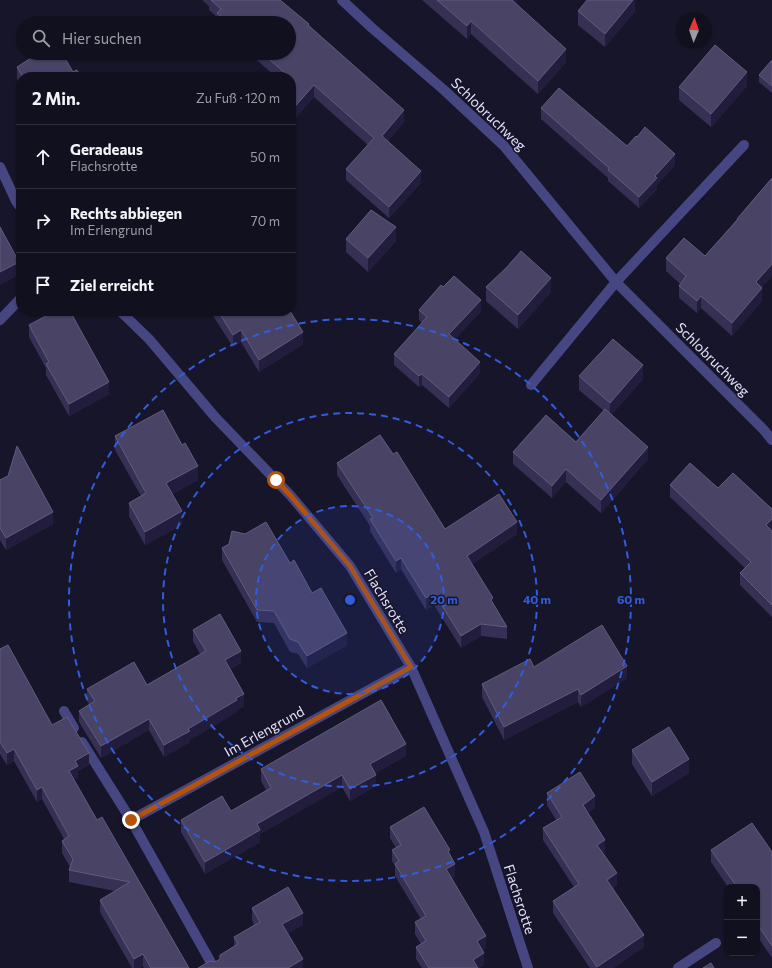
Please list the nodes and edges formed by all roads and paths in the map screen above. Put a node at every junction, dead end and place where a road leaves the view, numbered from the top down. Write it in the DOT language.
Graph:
graph roads {
  1 [pos="342,0"];
  2 [pos="744,145"];
  3 [pos="0,167"];
  4 [pos="16,201"];
  5 [pos="616,282"];
  6 [pos="16,303"];
  7 [pos="125,316"];
  8 [pos="0,320"];
  9 [pos="531,385"];
  10 [pos="772,440"];
  11 [pos="411,667"];
  12 [pos="64,711"];
  13 [pos="131,820"];
  14 [pos="716,943"];
  15 [pos="214,968"];
  16 [pos="528,968"];
  17 [pos="678,968"];
  1 -- 5 [label="street, Schlobruchweg"];
  2 -- 5 [label="street"];
  3 -- 4 [label="street"];
  5 -- 9 [label="street"];
  5 -- 10 [label="street, Schlobruchweg"];
  6 -- 8 [label="street"];
  7 -- 11 [label="street, Flachsrotte"];
  11 -- 13 [label="street, Im Erlengrund"];
  11 -- 16 [label="street, Flachsrotte"];
  12 -- 13 [label="street"];
  13 -- 15 [label="street"];
  14 -- 17 [label="street"];
}
